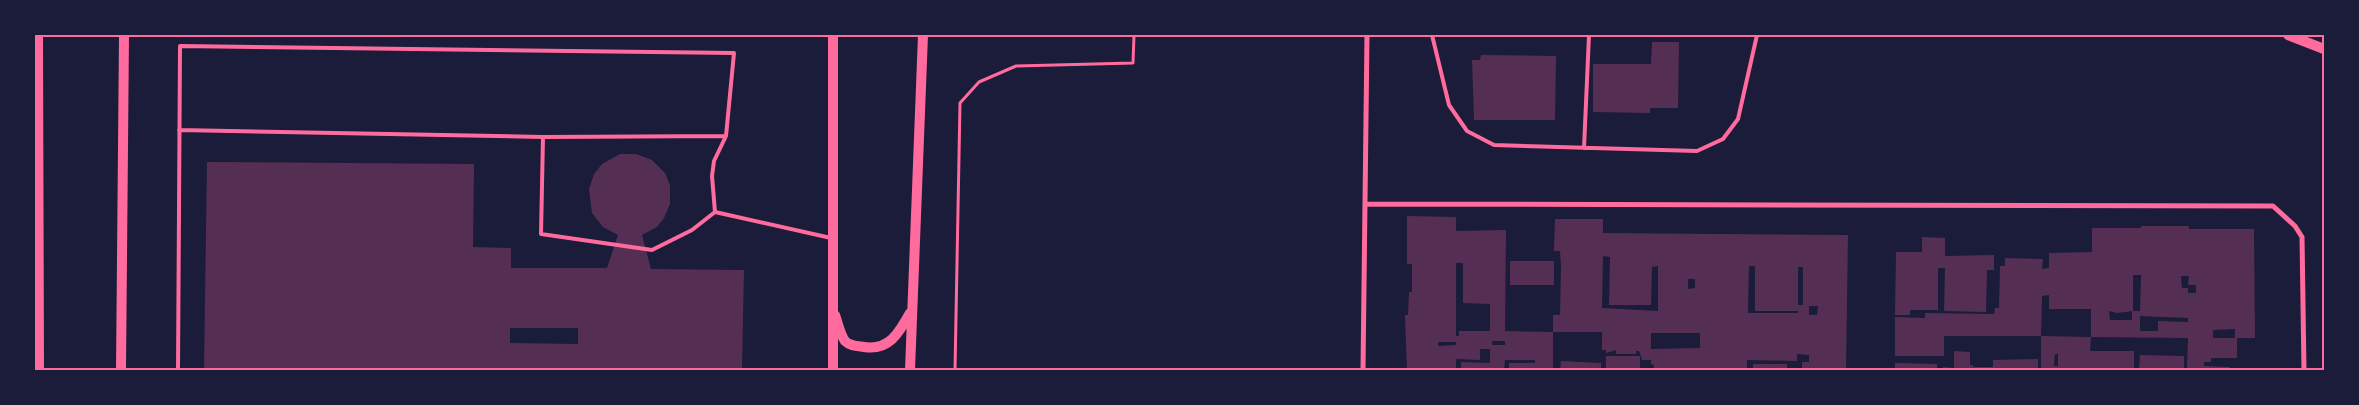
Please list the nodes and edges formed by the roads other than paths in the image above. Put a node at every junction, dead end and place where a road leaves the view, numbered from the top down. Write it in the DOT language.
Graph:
graph roads {
  1 [pos="38,35"];
  2 [pos="124,35"];
  3 [pos="833,35"];
  4 [pos="922,35"];
  5 [pos="1367,35"];
  6 [pos="1432,35"];
  7 [pos="1589,35"];
  8 [pos="1757,35"];
  9 [pos="2288,35"];
  10 [pos="2324,49"];
  11 [pos="179,130"];
  12 [pos="726,136"];
  13 [pos="543,137"];
  14 [pos="1584,148"];
  15 [pos="1365,204"];
  16 [pos="715,212"];
  17 [pos="832,238"];
  18 [pos="832,307"];
  19 [pos="912,310"];
  20 [pos="39,370"];
  21 [pos="121,370"];
  22 [pos="178,370"];
  23 [pos="832,370"];
  24 [pos="910,370"];
  25 [pos="1363,370"];
  26 [pos="2304,370"];
  1 -- 20 [label="main road"];
  2 -- 21 [label="main road"];
  3 -- 17 [label="main road"];
  4 -- 19 [label="main road"];
  5 -- 15 [label="street"];
  6 -- 14 [label="lane"];
  7 -- 14 [label="lane"];
  8 -- 14 [label="lane"];
  9 -- 10 [label="main road"];
  11 -- 12 [label="lane"];
  11 -- 13 [label="lane"];
  11 -- 22 [label="lane"];
  12 -- 13 [label="lane"];
  12 -- 16 [label="lane"];
  13 -- 16 [label="lane"];
  15 -- 25 [label="street"];
  15 -- 26 [label="street"];
  16 -- 17 [label="lane"];
  17 -- 18 [label="main road"];
  18 -- 19 [label="main road"];
  18 -- 23 [label="main road"];
  19 -- 24 [label="main road"];
}
